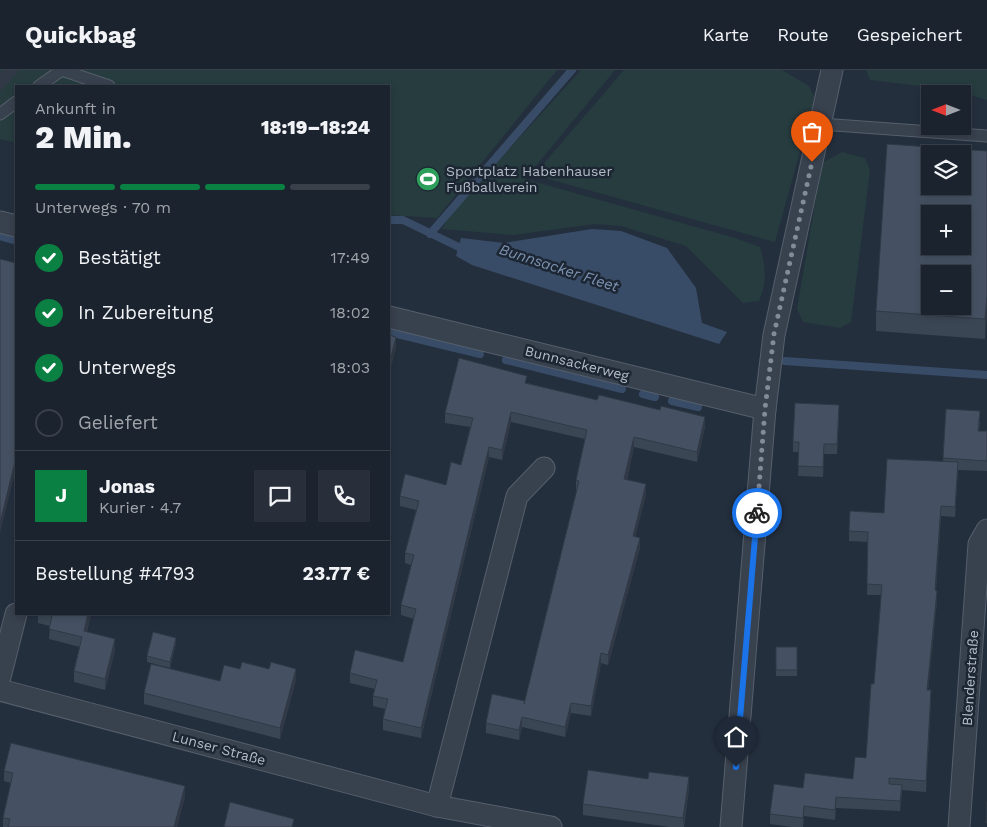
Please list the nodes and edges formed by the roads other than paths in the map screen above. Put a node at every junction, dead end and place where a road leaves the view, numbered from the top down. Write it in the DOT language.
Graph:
graph roads {
  1 [pos="62,70"];
  2 [pos="832,70"];
  3 [pos="40,85"];
  4 [pos="106,85"];
  5 [pos="15,103"];
  6 [pos="0,114"];
  7 [pos="821,124"];
  8 [pos="987,136"];
  9 [pos="0,222"];
  10 [pos="15,226"];
  11 [pos="390,317"];
  12 [pos="765,409"];
  13 [pos="544,468"];
  14 [pos="987,530"];
  15 [pos="16,615"];
  16 [pos="0,677"];
  17 [pos="0,690"];
  18 [pos="437,806"];
  19 [pos="551,827"];
  20 [pos="731,827"];
  21 [pos="959,827"];
  1 -- 3 [label="lane"];
  1 -- 4 [label="lane"];
  2 -- 7 [label="street"];
  5 -- 6 [label="lane"];
  7 -- 8 [label="lane"];
  7 -- 12 [label="street"];
  9 -- 10 [label="street"];
  11 -- 12 [label="street, Bunnsackerweg"];
  12 -- 20 [label="street"];
  13 -- 18 [label="street"];
  14 -- 21 [label="street, Blenderstraße"];
  15 -- 16 [label="street"];
  17 -- 18 [label="street, Lunser Straße"];
  18 -- 19 [label="street, Lunser Straße"];
}
